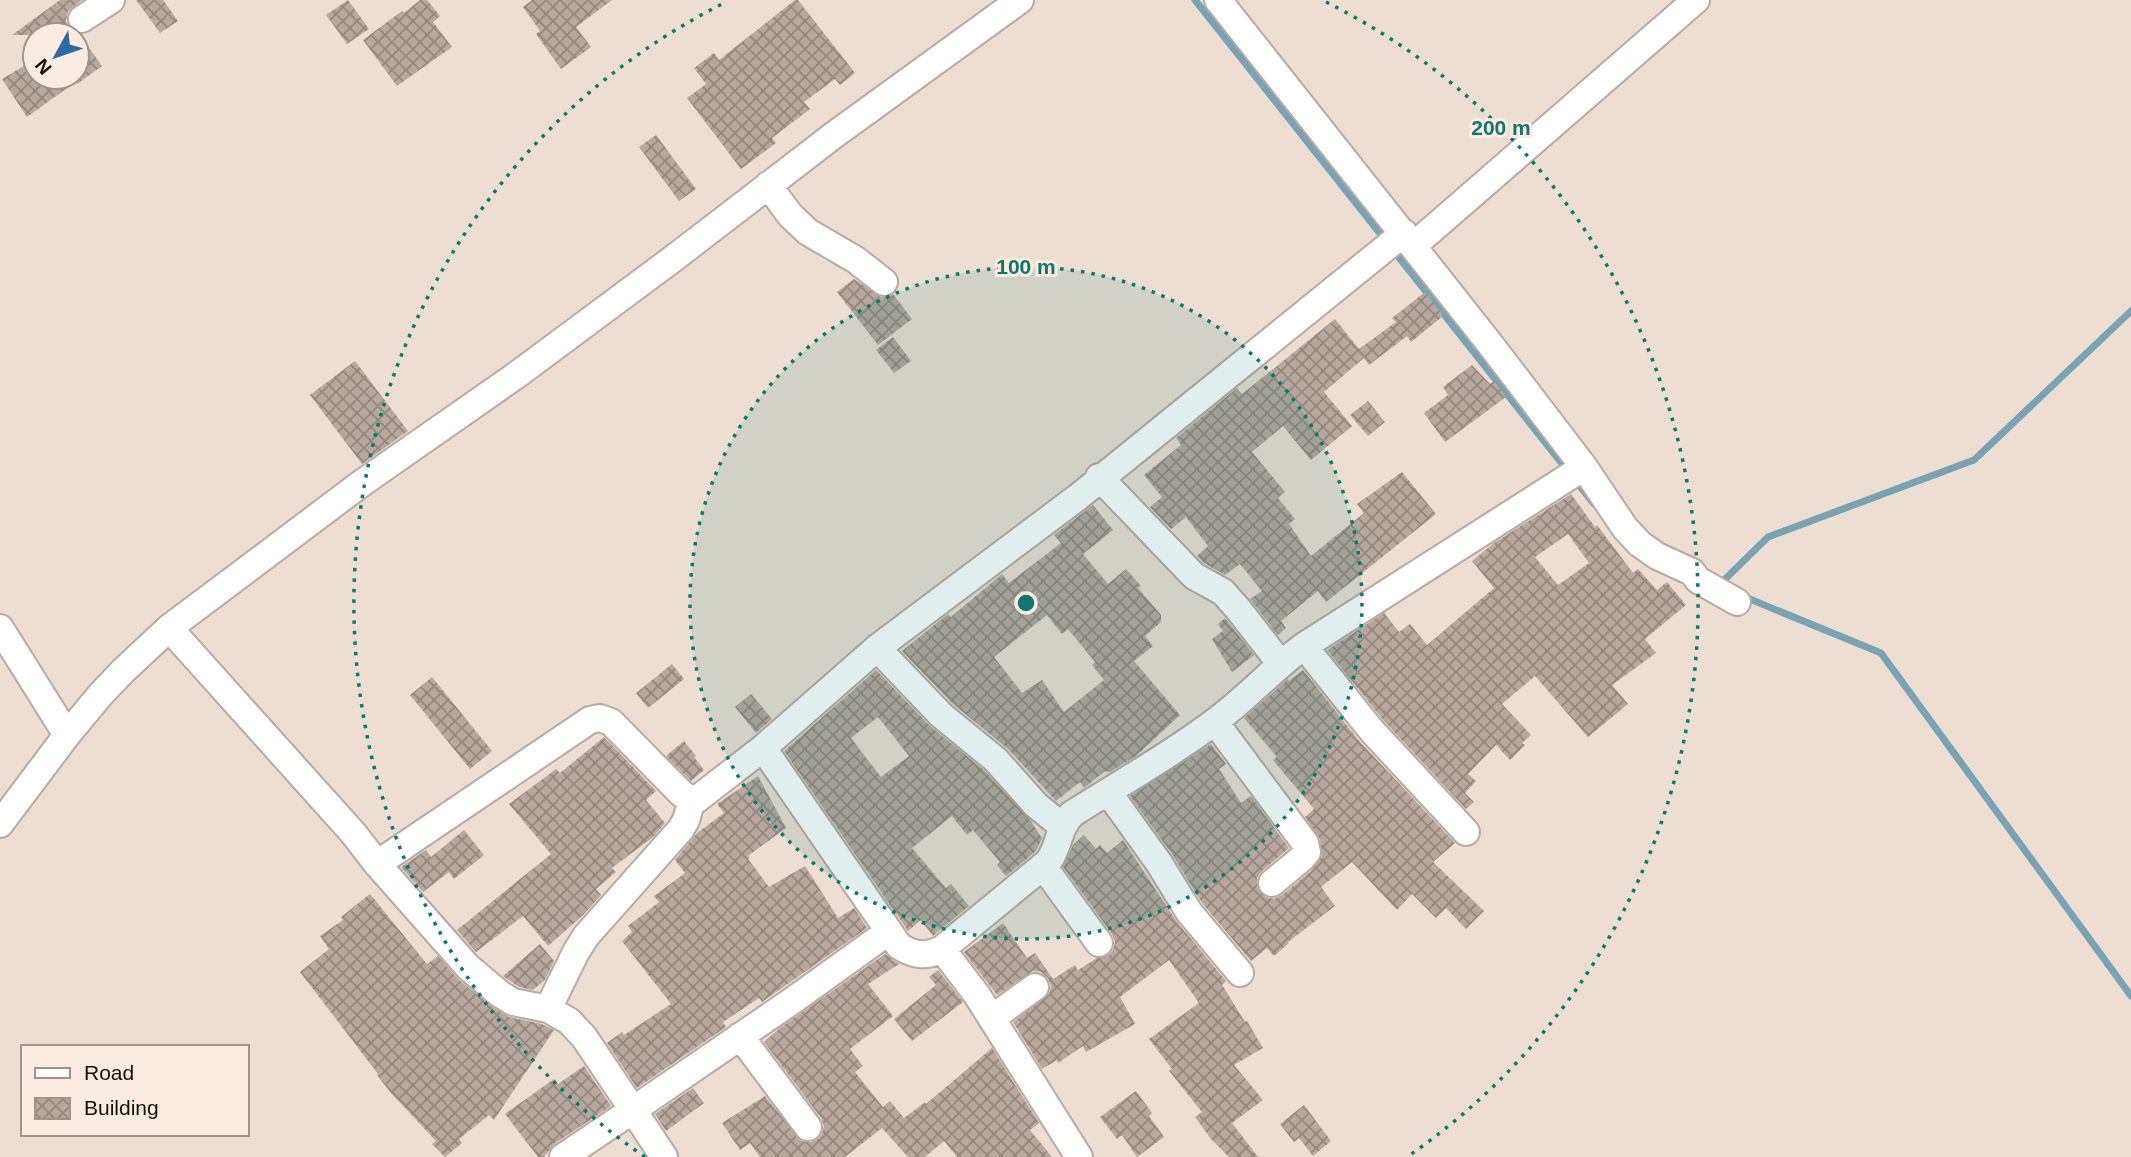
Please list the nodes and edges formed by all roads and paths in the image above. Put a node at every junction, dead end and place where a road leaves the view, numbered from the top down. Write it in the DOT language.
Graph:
graph roads {
  1 [pos="111,0"];
  2 [pos="1020,0"];
  3 [pos="1218,0"];
  4 [pos="1696,0"];
  5 [pos="82,19"];
  6 [pos="768,185"];
  7 [pos="1399,243"];
  8 [pos="884,282"];
  9 [pos="1575,473"];
  10 [pos="1099,477"];
  11 [pos="1737,602"];
  12 [pos="0,628"];
  13 [pos="169,628"];
  14 [pos="1304,646"];
  15 [pos="877,648"];
  16 [pos="1280,663"];
  17 [pos="1215,722"];
  18 [pos="67,735"];
  19 [pos="763,748"];
  20 [pos="1108,793"];
  21 [pos="692,800"];
  22 [pos="0,824"];
  23 [pos="1062,826"];
  24 [pos="1466,832"];
  25 [pos="377,864"];
  26 [pos="1043,866"];
  27 [pos="1272,883"];
  28 [pos="888,932"];
  29 [pos="1099,943"];
  30 [pos="942,949"];
  31 [pos="1240,973"];
  32 [pos="1035,987"];
  33 [pos="548,1009"];
  34 [pos="992,1017"];
  35 [pos="740,1036"];
  36 [pos="633,1110"];
  37 [pos="808,1127"];
  38 [pos="563,1157"];
  39 [pos="664,1157"];
  40 [pos="1079,1157"];
  1 -- 5 [label="street"];
  2 -- 6 [label="street"];
  3 -- 7 [label="street"];
  4 -- 7 [label="street"];
  6 -- 8 [label="street"];
  6 -- 13 [label="street"];
  7 -- 9 [label="street"];
  7 -- 10 [label="street"];
  9 -- 11 [label="street"];
  9 -- 14 [label="street"];
  10 -- 15 [label="street"];
  10 -- 16 [label="street"];
  12 -- 18 [label="street"];
  13 -- 18 [label="street"];
  13 -- 25 [label="street"];
  14 -- 16 [label="street"];
  14 -- 24 [label="street"];
  15 -- 19 [label="street"];
  15 -- 23 [label="street"];
  16 -- 17 [label="street"];
  17 -- 20 [label="street"];
  17 -- 27 [label="street"];
  18 -- 22 [label="street"];
  19 -- 21 [label="street"];
  19 -- 28 [label="street"];
  20 -- 23 [label="street"];
  20 -- 31 [label="street"];
  21 -- 25 [label="street"];
  21 -- 33 [label="street"];
  23 -- 26 [label="street"];
  25 -- 33 [label="street"];
  26 -- 29 [label="street"];
  26 -- 30 [label="street"];
  28 -- 30 [label="street"];
  28 -- 35 [label="street"];
  30 -- 34 [label="street"];
  32 -- 34 [label="street"];
  33 -- 36 [label="street"];
  34 -- 40 [label="street"];
  35 -- 36 [label="street"];
  35 -- 37 [label="street"];
  36 -- 38 [label="street"];
  36 -- 39 [label="street"];
}
